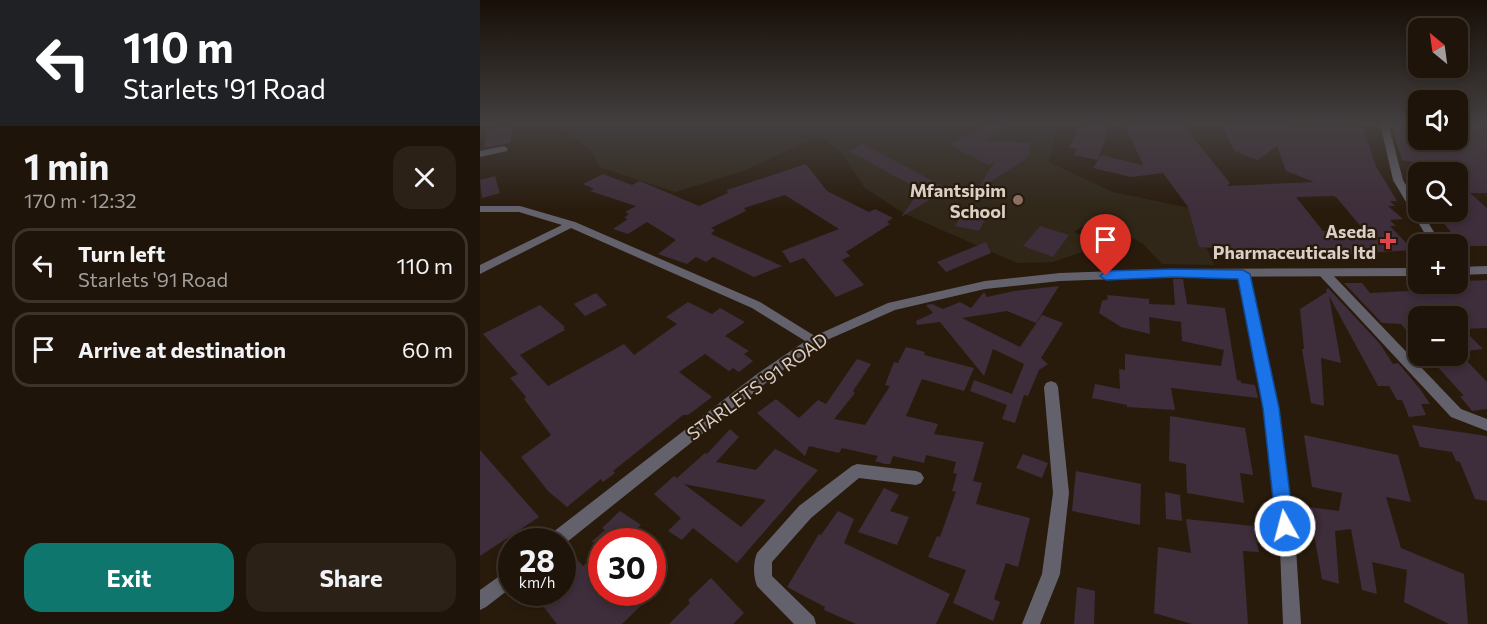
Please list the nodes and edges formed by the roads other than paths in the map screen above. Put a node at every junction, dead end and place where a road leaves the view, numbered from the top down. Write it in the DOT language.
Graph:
graph roads {
  1 [pos="1391,152"];
  2 [pos="480,209"];
  3 [pos="572,224"];
  4 [pos="1430,234"];
  5 [pos="480,270"];
  6 [pos="1487,270"];
  7 [pos="1468,271"];
  8 [pos="1408,272"];
  9 [pos="1324,273"];
  10 [pos="1243,274"];
  11 [pos="814,341"];
  12 [pos="1051,387"];
  13 [pos="1487,425"];
  14 [pos="916,478"];
  15 [pos="572,528"];
  16 [pos="498,587"];
  17 [pos="480,601"];
  18 [pos="807,624"];
  19 [pos="1031,624"];
  20 [pos="1292,624"];
  1 -- 4 [label="street"];
  2 -- 3 [label="street"];
  3 -- 5 [label="street"];
  3 -- 11 [label="street"];
  6 -- 7 [label="street"];
  8 -- 9 [label="street, STARLETS '91 ROAD"];
  9 -- 10 [label="street, STARLETS '91 ROAD"];
  9 -- 13 [label="street"];
  10 -- 11 [label="street, STARLETS '91 ROAD"];
  10 -- 20 [label="street"];
  11 -- 15 [label="street, STARLETS '91 ROAD"];
  12 -- 19 [label="street"];
  14 -- 18 [label="street"];
  16 -- 17 [label="street"];
}
